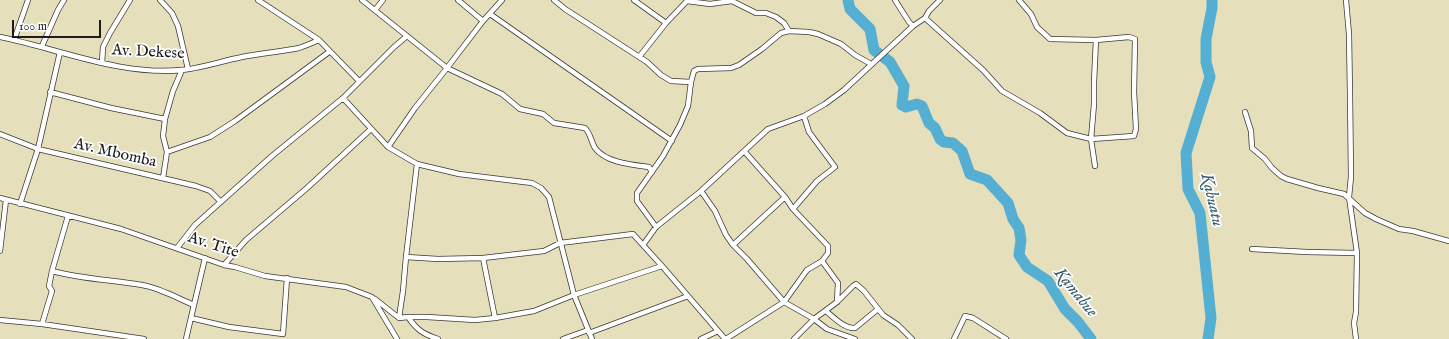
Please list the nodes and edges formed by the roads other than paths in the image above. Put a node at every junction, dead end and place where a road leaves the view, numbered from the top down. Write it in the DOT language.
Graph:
graph roads {
  1 [pos="28,0"];
  2 [pos="64,0"];
  3 [pos="130,0"];
  4 [pos="160,0"];
  5 [pos="258,0"];
  6 [pos="362,0"];
  7 [pos="383,0"];
  8 [pos="458,0"];
  9 [pos="502,0"];
  10 [pos="554,0"];
  11 [pos="634,0"];
  12 [pos="895,0"];
  13 [pos="940,0"];
  14 [pos="1019,0"];
  15 [pos="1346,0"];
  16 [pos="375,10"];
  17 [pos="490,14"];
  18 [pos="925,18"];
  19 [pos="483,21"];
  20 [pos="666,23"];
  21 [pos="913,26"];
  22 [pos="789,31"];
  23 [pos="407,36"];
  24 [pos="0,37"];
  25 [pos="14,40"];
  26 [pos="319,40"];
  27 [pos="1096,40"];
  28 [pos="42,46"];
  29 [pos="60,52"];
  30 [pos="329,52"];
  31 [pos="639,57"];
  32 [pos="102,63"];
  33 [pos="871,64"];
  34 [pos="447,68"];
  35 [pos="188,69"];
  36 [pos="182,70"];
  37 [pos="359,81"];
  38 [pos="690,82"];
  39 [pos="50,92"];
  40 [pos="343,98"];
  41 [pos="1245,112"];
  42 [pos="804,116"];
  43 [pos="165,119"];
  44 [pos="371,129"];
  45 [pos="0,134"];
  46 [pos="1091,139"];
  47 [pos="672,141"];
  48 [pos="388,147"];
  49 [pos="38,149"];
  50 [pos="744,151"];
  51 [pos="167,152"];
  52 [pos="417,164"];
  53 [pos="1095,166"];
  54 [pos="652,172"];
  55 [pos="163,178"];
  56 [pos="701,191"];
  57 [pos="785,197"];
  58 [pos="1349,197"];
  59 [pos="0,198"];
  60 [pos="6,200"];
  61 [pos="221,202"];
  62 [pos="20,204"];
  63 [pos="793,209"];
  64 [pos="68,216"];
  65 [pos="656,227"];
  66 [pos="1449,241"];
  67 [pos="560,243"];
  68 [pos="643,245"];
  69 [pos="733,245"];
  70 [pos="0,247"];
  71 [pos="177,248"];
  72 [pos="1252,249"];
  73 [pos="1357,253"];
  74 [pos="406,257"];
  75 [pos="205,258"];
  76 [pos="483,258"];
  77 [pos="822,261"];
  78 [pos="224,265"];
  79 [pos="662,266"];
  80 [pos="52,271"];
  81 [pos="287,278"];
  82 [pos="574,295"];
  83 [pos="688,296"];
  84 [pos="372,297"];
  85 [pos="784,302"];
  86 [pos="837,302"];
  87 [pos="194,305"];
  88 [pos="878,309"];
  89 [pos="826,311"];
  90 [pos="408,317"];
  91 [pos="191,318"];
  92 [pos="399,318"];
  93 [pos="495,318"];
  94 [pos="814,319"];
  95 [pos="0,320"];
  96 [pos="42,324"];
  97 [pos="589,331"];
  98 [pos="718,331"];
  99 [pos="283,337"];
  100 [pos="144,339"];
  101 [pos="186,339"];
  102 [pos="397,339"];
  103 [pos="438,339"];
  104 [pos="563,339"];
  105 [pos="592,339"];
  106 [pos="701,339"];
  107 [pos="726,339"];
  108 [pos="794,339"];
  109 [pos="855,339"];
  110 [pos="912,339"];
  111 [pos="954,339"];
  112 [pos="1006,339"];
  113 [pos="1356,339"];
  1 -- 25 [label="street"];
  2 -- 28 [label="street"];
  3 -- 32 [label="street"];
  4 -- 35 [label="street"];
  5 -- 26 [label="street"];
  6 -- 16 [label="street"];
  7 -- 16 [label="street"];
  8 -- 19 [label="street"];
  9 -- 17 [label="street"];
  10 -- 31 [label="street"];
  11 -- 20 [label="street"];
  12 -- 21 [label="street"];
  13 -- 18 [label="street"];
  14 -- 27 [label="street"];
  15 -- 58 [label="street"];
  16 -- 23 [label="street"];
  17 -- 19 [label="street"];
  17 -- 47 [label="street"];
  18 -- 21 [label="street"];
  18 -- 46 [label="street"];
  19 -- 34 [label="street"];
  20 -- 22 [label="street"];
  20 -- 31 [label="street"];
  21 -- 33 [label="street"];
  22 -- 33 [label="street"];
  22 -- 38 [label="street"];
  23 -- 34 [label="street"];
  23 -- 37 [label="street"];
  24 -- 25 [label="street, Av. Dekese"];
  25 -- 28 [label="street, Av. Dekese"];
  26 -- 30 [label="street"];
  26 -- 35 [label="street, Av. Dekese"];
  27 -- 46 [label="street"];
  27 -- 46 [label="street"];
  28 -- 29 [label="street, Av. Dekese"];
  29 -- 32 [label="street, Av. Dekese"];
  29 -- 39 [label="street"];
  30 -- 37 [label="street"];
  30 -- 51 [label="street"];
  31 -- 38 [label="street"];
  32 -- 36 [label="street, Av. Dekese"];
  33 -- 42 [label="street"];
  34 -- 48 [label="street"];
  34 -- 54 [label="street"];
  35 -- 36 [label="street, Av. Dekese"];
  36 -- 43 [label="street"];
  37 -- 40 [label="street"];
  38 -- 47 [label="street"];
  39 -- 43 [label="street"];
  39 -- 49 [label="street"];
  40 -- 44 [label="street"];
  40 -- 61 [label="street"];
  41 -- 58 [label="street"];
  42 -- 50 [label="street"];
  42 -- 63 [label="street"];
  43 -- 51 [label="street"];
  44 -- 48 [label="street"];
  44 -- 78 [label="street"];
  45 -- 49 [label="street, Av. Mbomba"];
  46 -- 53 [label="street"];
  47 -- 54 [label="street"];
  48 -- 52 [label="street"];
  49 -- 55 [label="street, Av. Mbomba"];
  49 -- 62 [label="street"];
  50 -- 56 [label="street"];
  50 -- 57 [label="street"];
  51 -- 55 [label="street"];
  52 -- 67 [label="street"];
  52 -- 74 [label="street"];
  54 -- 65 [label="street"];
  55 -- 61 [label="street, Av. Mbomba"];
  56 -- 65 [label="street"];
  56 -- 69 [label="street"];
  57 -- 63 [label="street"];
  57 -- 69 [label="street"];
  58 -- 66 [label="street"];
  58 -- 73 [label="street"];
  59 -- 60 [label="street, Av. Tite"];
  60 -- 62 [label="street, Av. Tite"];
  60 -- 70 [label="street"];
  61 -- 71 [label="street"];
  62 -- 64 [label="street, Av. Tite"];
  63 -- 77 [label="street"];
  64 -- 71 [label="street, Av. Tite"];
  64 -- 80 [label="street"];
  65 -- 68 [label="street"];
  67 -- 68 [label="street"];
  67 -- 76 [label="street"];
  67 -- 82 [label="street"];
  68 -- 79 [label="street"];
  69 -- 85 [label="street"];
  71 -- 75 [label="street, Av. Tite"];
  72 -- 73 [label="street"];
  73 -- 113 [label="street"];
  74 -- 76 [label="street"];
  74 -- 92 [label="street"];
  75 -- 78 [label="street, Av. Tite"];
  75 -- 87 [label="street"];
  76 -- 93 [label="street"];
  77 -- 85 [label="street"];
  77 -- 86 [label="street"];
  78 -- 81 [label="street, Av. Tite"];
  79 -- 82 [label="street"];
  79 -- 83 [label="street"];
  80 -- 87 [label="street"];
  80 -- 96 [label="street"];
  81 -- 84 [label="street, Av. Tite"];
  81 -- 99 [label="street"];
  82 -- 93 [label="street"];
  82 -- 97 [label="street"];
  83 -- 97 [label="street"];
  83 -- 98 [label="street"];
  84 -- 92 [label="street, Av. Tite"];
  84 -- 102 [label="street"];
  85 -- 94 [label="street"];
  85 -- 107 [label="street"];
  86 -- 88 [label="street"];
  86 -- 89 [label="street"];
  87 -- 91 [label="street"];
  88 -- 89 [label="street"];
  88 -- 110 [label="street"];
  89 -- 94 [label="street"];
  90 -- 92 [label="street"];
  90 -- 93 [label="street"];
  90 -- 103 [label="street"];
  91 -- 99 [label="street"];
  91 -- 101 [label="street"];
  94 -- 108 [label="street"];
  94 -- 109 [label="street"];
  95 -- 96 [label="street"];
  96 -- 100 [label="street"];
  97 -- 104 [label="street"];
  97 -- 105 [label="street"];
  98 -- 106 [label="street"];
  98 -- 107 [label="street"];
  111 -- 112 [label="street"];
}
